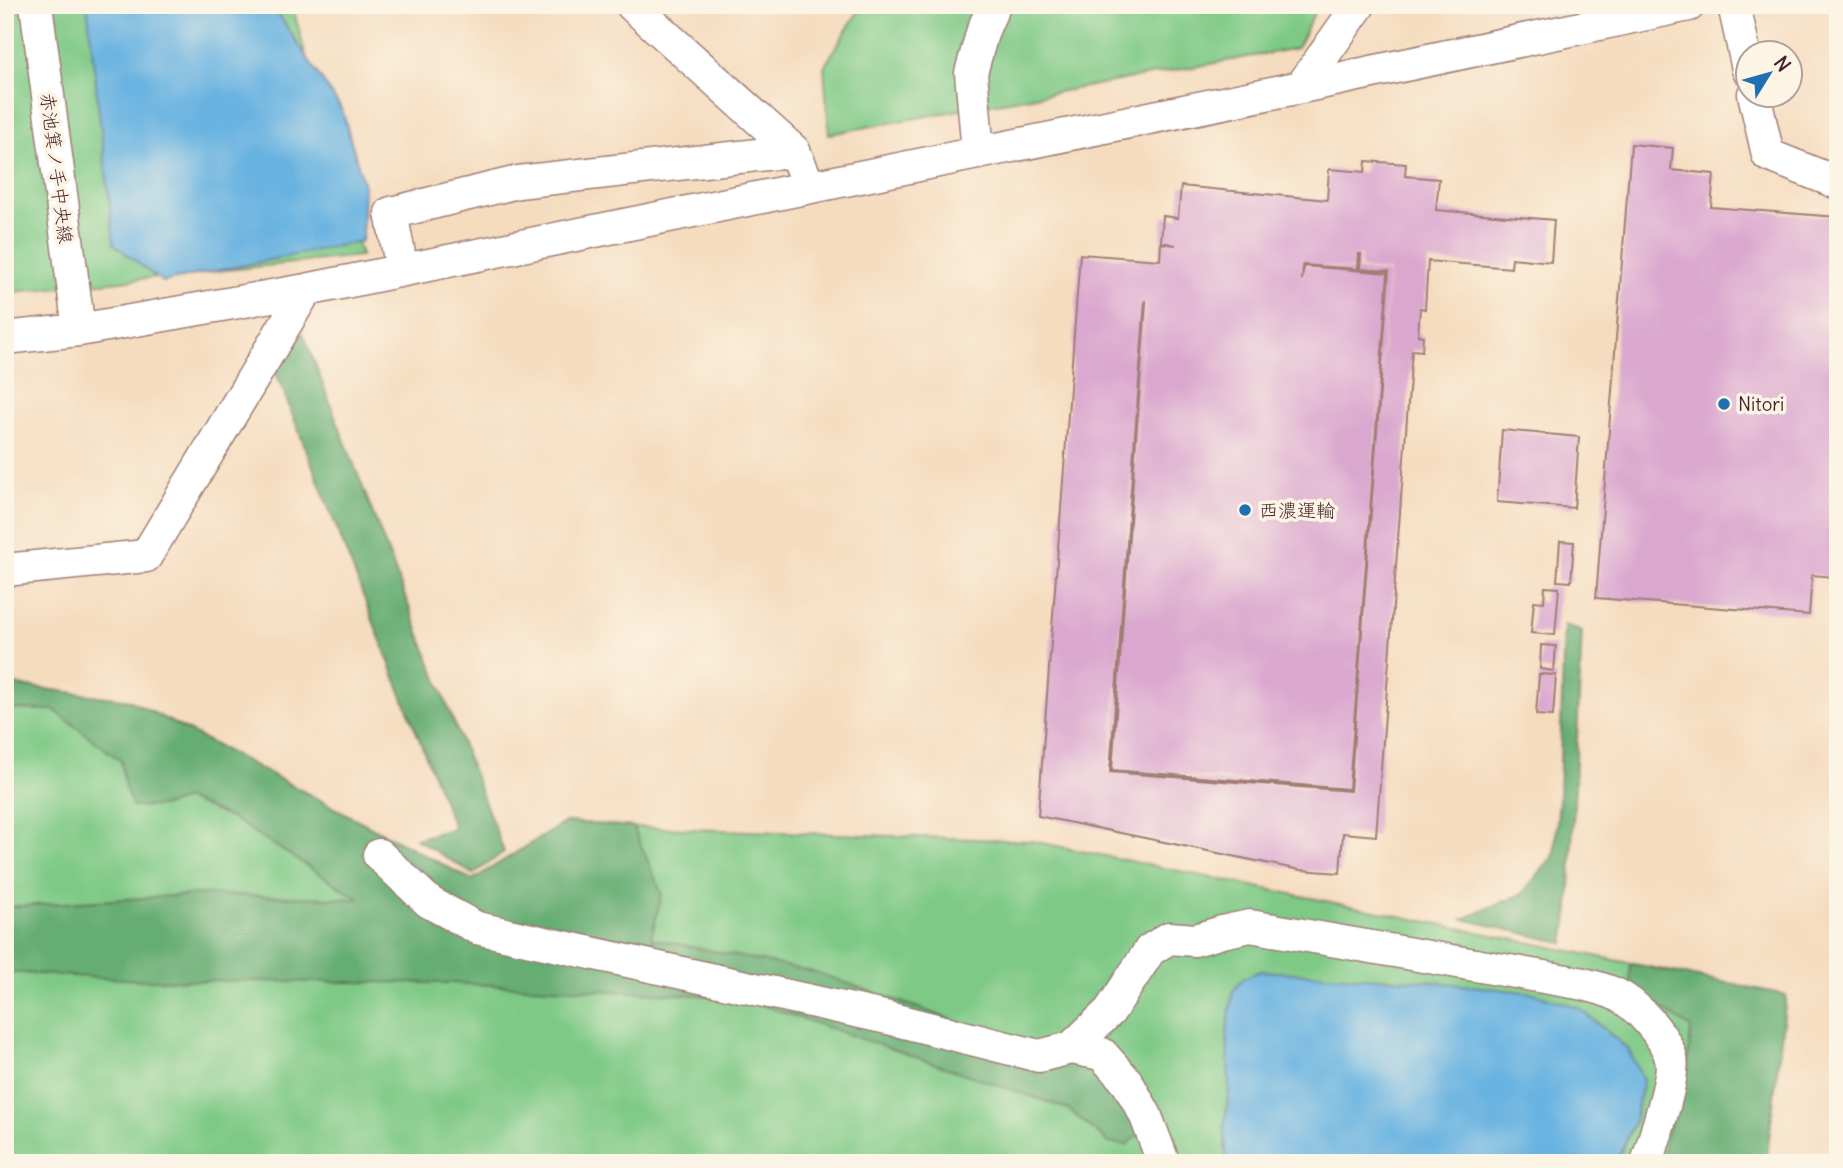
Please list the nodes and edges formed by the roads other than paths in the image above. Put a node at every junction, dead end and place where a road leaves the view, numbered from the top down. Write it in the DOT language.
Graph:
graph roads {
  1 [pos="36,5"];
  2 [pos="632,5"];
  3 [pos="995,5"];
  4 [pos="1359,5"];
  5 [pos="1689,5"];
  6 [pos="1734,5"];
  7 [pos="1741,38"];
  8 [pos="1301,87"];
  9 [pos="1757,108"];
  10 [pos="794,151"];
  11 [pos="978,152"];
  12 [pos="1838,183"];
  13 [pos="809,186"];
  14 [pos="402,270"];
  15 [pos="306,290"];
  16 [pos="79,330"];
  17 [pos="5,338"];
  18 [pos="5,570"];
  19 [pos="379,855"];
  20 [pos="1071,1048"];
  21 [pos="1161,1156"];
  22 [pos="1647,1163"];
  1 -- 16 [label="street, 赤池箕ノ手中央線"];
  2 -- 10 [label="street"];
  3 -- 11 [label="street"];
  4 -- 8 [label="street"];
  5 -- 8 [label="street"];
  6 -- 7 [label="street"];
  8 -- 11 [label="street"];
  9 -- 12 [label="street"];
  10 -- 13 [label="street"];
  10 -- 14 [label="street"];
  11 -- 13 [label="street"];
  13 -- 14 [label="street"];
  14 -- 15 [label="street"];
  15 -- 16 [label="street"];
  15 -- 18 [label="street"];
  16 -- 17 [label="street"];
  19 -- 20 [label="street"];
  20 -- 21 [label="street"];
  20 -- 22 [label="street"];
}
